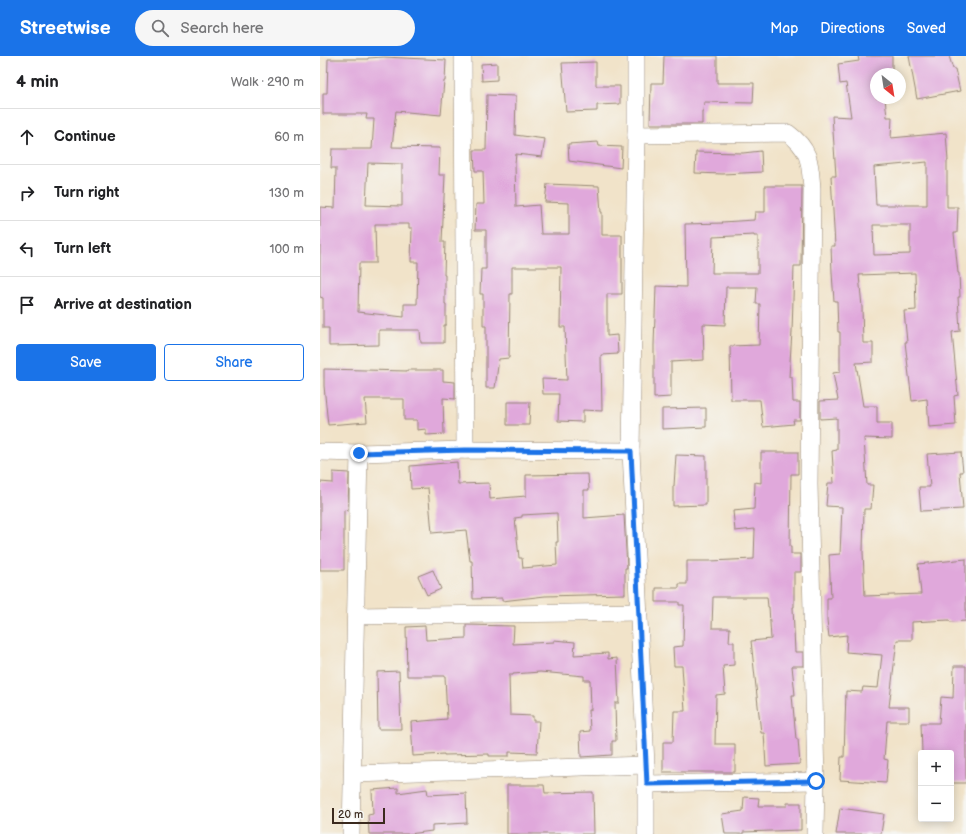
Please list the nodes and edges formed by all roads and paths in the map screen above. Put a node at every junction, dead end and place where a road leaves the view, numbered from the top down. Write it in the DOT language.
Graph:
graph roads {
  1 [pos="463,56"];
  2 [pos="636,56"];
  3 [pos="636,135"];
  4 [pos="465,450"];
  5 [pos="631,451"];
  6 [pos="320,452"];
  7 [pos="359,453"];
  8 [pos="639,612"];
  9 [pos="356,616"];
  10 [pos="646,765"];
  11 [pos="353,774"];
  12 [pos="816,781"];
  13 [pos="647,784"];
  14 [pos="351,834"];
  15 [pos="646,834"];
  16 [pos="815,834"];
  1 -- 4 [label="street"];
  2 -- 3 [label="street"];
  3 -- 5 [label="street"];
  3 -- 12 [label="street"];
  4 -- 5 [label="street"];
  4 -- 7 [label="street"];
  5 -- 8 [label="street"];
  6 -- 7 [label="street"];
  7 -- 9 [label="street"];
  8 -- 9 [label="street"];
  8 -- 10 [label="street"];
  9 -- 11 [label="street"];
  10 -- 11 [label="street"];
  10 -- 13 [label="street"];
  11 -- 14 [label="street"];
  12 -- 13 [label="street"];
  12 -- 16 [label="street"];
  13 -- 15 [label="street"];
}
